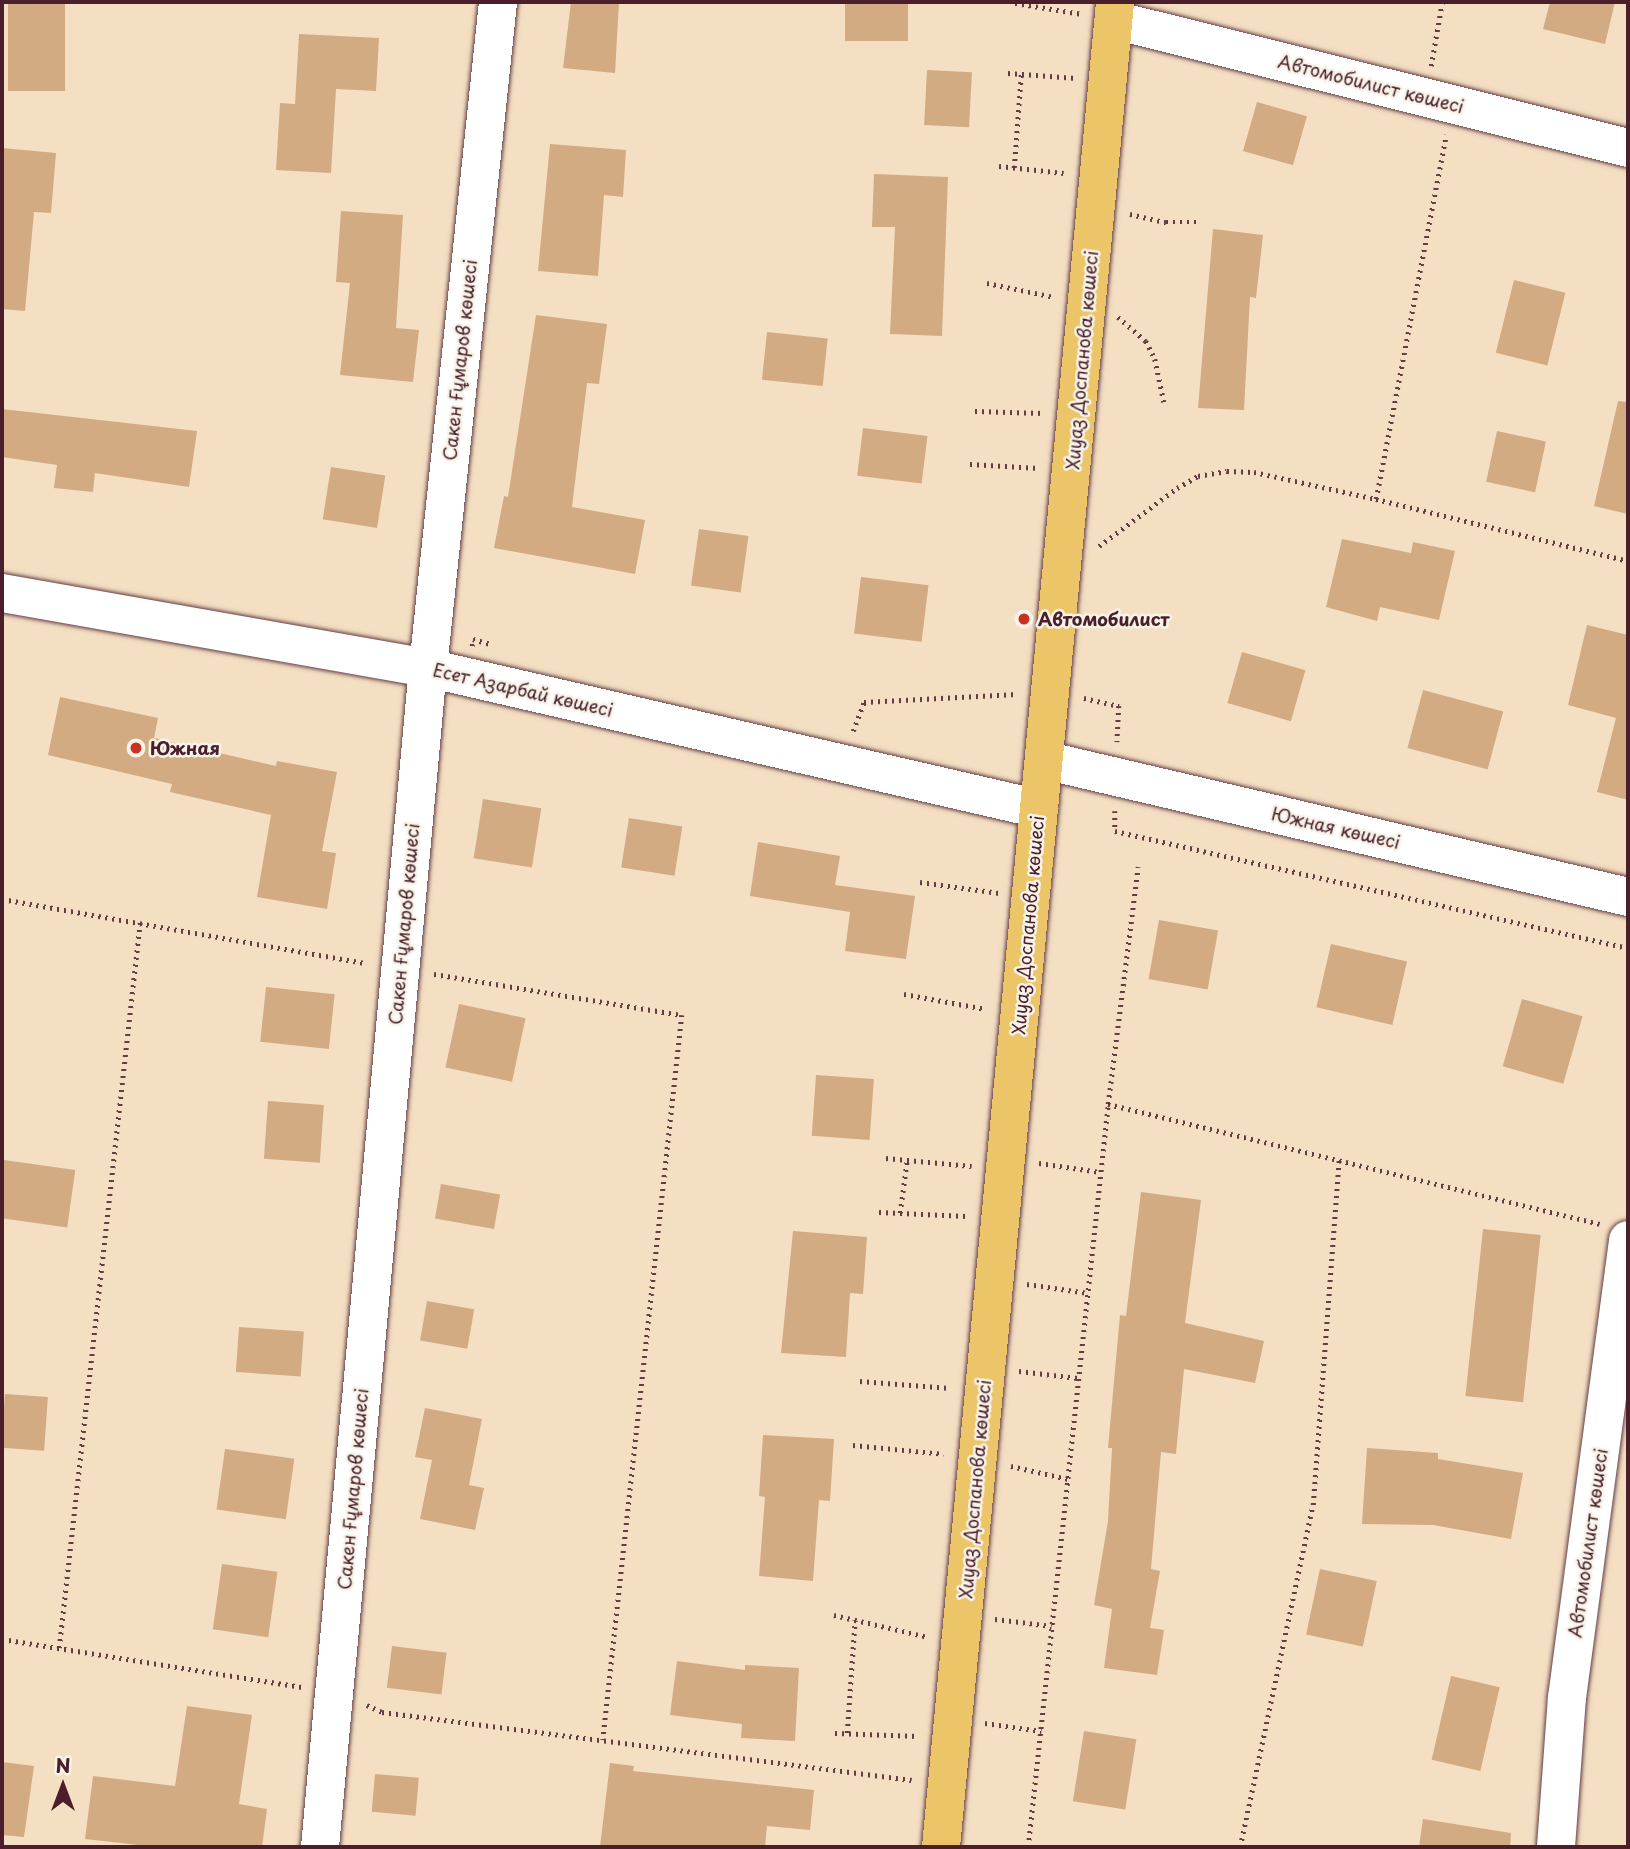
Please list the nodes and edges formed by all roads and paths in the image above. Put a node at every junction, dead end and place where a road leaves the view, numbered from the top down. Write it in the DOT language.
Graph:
graph roads {
  1 [pos="498,2"];
  2 [pos="1442,2"];
  3 [pos="1014,3"];
  4 [pos="1115,11"];
  5 [pos="1008,73"];
  6 [pos="1021,74"];
  7 [pos="1108,79"];
  8 [pos="1438,101"];
  9 [pos="1628,148"];
  10 [pos="999,166"];
  11 [pos="1014,168"];
  12 [pos="1098,189"];
  13 [pos="1196,222"];
  14 [pos="987,283"];
  15 [pos="1087,304"];
  16 [pos="1164,402"];
  17 [pos="975,411"];
  18 [pos="1076,414"];
  19 [pos="970,464"];
  20 [pos="1071,471"];
  21 [pos="1376,499"];
  22 [pos="1628,561"];
  23 [pos="1061,578"];
  24 [pos="2,593"];
  25 [pos="500,646"];
  26 [pos="470,657"];
  27 [pos="428,668"];
  28 [pos="1028,693"];
  29 [pos="1083,698"];
  30 [pos="849,743"];
  31 [pos="1117,747"];
  32 [pos="1044,760"];
  33 [pos="1115,800"];
  34 [pos="1039,809"];
  35 [pos="1138,867"];
  36 [pos="920,882"];
  37 [pos="1031,897"];
  38 [pos="1628,897"];
  39 [pos="2,899"];
  40 [pos="140,923"];
  41 [pos="1628,948"];
  42 [pos="400,968"];
  43 [pos="904,994"];
  44 [pos="1020,1016"];
  45 [pos="1108,1104"];
  46 [pos="886,1158"];
  47 [pos="907,1160"];
  48 [pos="1339,1160"];
  49 [pos="1006,1164"];
  50 [pos="1100,1172"];
  51 [pos="879,1212"];
  52 [pos="900,1213"];
  53 [pos="1001,1218"];
  54 [pos="1622,1233"];
  55 [pos="995,1280"];
  56 [pos="1087,1293"];
  57 [pos="1079,1378"];
  58 [pos="986,1379"];
  59 [pos="860,1381"];
  60 [pos="853,1445"];
  61 [pos="978,1458"];
  62 [pos="1068,1479"];
  63 [pos="834,1615"];
  64 [pos="855,1620"];
  65 [pos="1052,1626"];
  66 [pos="962,1630"];
  67 [pos="2,1639"];
  68 [pos="59,1648"];
  69 [pos="334,1692"];
  70 [pos="952,1728"];
  71 [pos="1041,1731"];
  72 [pos="835,1733"];
  73 [pos="847,1733"];
  74 [pos="603,1741"];
  75 [pos="947,1785"];
  76 [pos="320,1847"];
  77 [pos="941,1847"];
  78 [pos="1028,1847"];
  79 [pos="1240,1847"];
  80 [pos="1556,1847"];
  1 -- 27 [label="street, Сакен Ғұмаров көшесі"];
  2 -- 8 [label="path"];
  3 -- 4 [label="path"];
  4 -- 7 [label="main road, Хиуаз Доспанова көшесі"];
  4 -- 8 [label="street, Автомобилист көшесі"];
  5 -- 6 [label="path"];
  6 -- 7 [label="path"];
  6 -- 11 [label="path"];
  7 -- 12 [label="main road, Хиуаз Доспанова көшесі"];
  8 -- 9 [label="street, Автомобилист көшесі"];
  8 -- 21 [label="path"];
  10 -- 11 [label="path"];
  11 -- 12 [label="path"];
  12 -- 13 [label="path"];
  12 -- 15 [label="main road, Хиуаз Доспанова көшесі"];
  14 -- 15 [label="path"];
  15 -- 16 [label="path"];
  15 -- 18 [label="main road, Хиуаз Доспанова көшесі"];
  17 -- 18 [label="path"];
  18 -- 20 [label="main road, Хиуаз Доспанова көшесі"];
  19 -- 20 [label="path"];
  20 -- 23 [label="main road, Хиуаз Доспанова көшесі"];
  21 -- 22 [label="path"];
  21 -- 23 [label="path"];
  23 -- 32 [label="main road, Хиуаз Доспанова көшесі"];
  24 -- 27 [label="street, Есет Азарбай көшесі"];
  25 -- 26 [label="path"];
  27 -- 34 [label="street, Есет Азарбай көшесі"];
  27 -- 42 [label="street, Сакен Ғұмаров көшесі"];
  28 -- 30 [label="path"];
  29 -- 31 [label="path"];
  32 -- 34 [label="main road, Хиуаз Доспанова көшесі"];
  32 -- 38 [label="street, Южная көшесі"];
  33 -- 41 [label="path"];
  34 -- 37 [label="main road, Хиуаз Доспанова көшесі"];
  35 -- 45 [label="path"];
  36 -- 37 [label="path"];
  37 -- 44 [label="main road, Хиуаз Доспанова көшесі"];
  39 -- 40 [label="path"];
  40 -- 42 [label="path"];
  40 -- 68 [label="path"];
  42 -- 69 [label="street, Сакен Ғұмаров көшесі"];
  42 -- 74 [label="path"];
  43 -- 44 [label="path"];
  44 -- 49 [label="main road, Хиуаз Доспанова көшесі"];
  45 -- 48 [label="path"];
  45 -- 50 [label="path"];
  46 -- 47 [label="path"];
  47 -- 49 [label="path"];
  47 -- 52 [label="path"];
  48 -- 54 [label="path"];
  48 -- 79 [label="path"];
  49 -- 50 [label="path"];
  49 -- 53 [label="main road, Хиуаз Доспанова көшесі"];
  50 -- 56 [label="path"];
  51 -- 52 [label="path"];
  52 -- 53 [label="path"];
  53 -- 55 [label="main road, Хиуаз Доспанова көшесі"];
  54 -- 80 [label="street, Автомобилист көшесі"];
  55 -- 56 [label="path"];
  55 -- 58 [label="main road, Хиуаз Доспанова көшесі"];
  56 -- 57 [label="path"];
  57 -- 58 [label="path"];
  57 -- 62 [label="path"];
  58 -- 59 [label="path"];
  58 -- 61 [label="main road, Хиуаз Доспанова көшесі"];
  60 -- 61 [label="path"];
  61 -- 62 [label="path"];
  61 -- 66 [label="main road, Хиуаз Доспанова көшесі"];
  62 -- 65 [label="path"];
  63 -- 64 [label="path"];
  64 -- 66 [label="path"];
  64 -- 73 [label="path"];
  65 -- 66 [label="path"];
  65 -- 71 [label="path"];
  66 -- 70 [label="main road, Хиуаз Доспанова көшесі"];
  67 -- 68 [label="path"];
  68 -- 69 [label="path"];
  69 -- 74 [label="path"];
  69 -- 76 [label="street, Сакен Ғұмаров көшесі"];
  70 -- 71 [label="path"];
  70 -- 73 [label="path"];
  70 -- 75 [label="main road, Хиуаз Доспанова көшесі"];
  71 -- 78 [label="path"];
  72 -- 73 [label="path"];
  74 -- 75 [label="path"];
  75 -- 77 [label="main road, Хиуаз Доспанова көшесі"];
}
